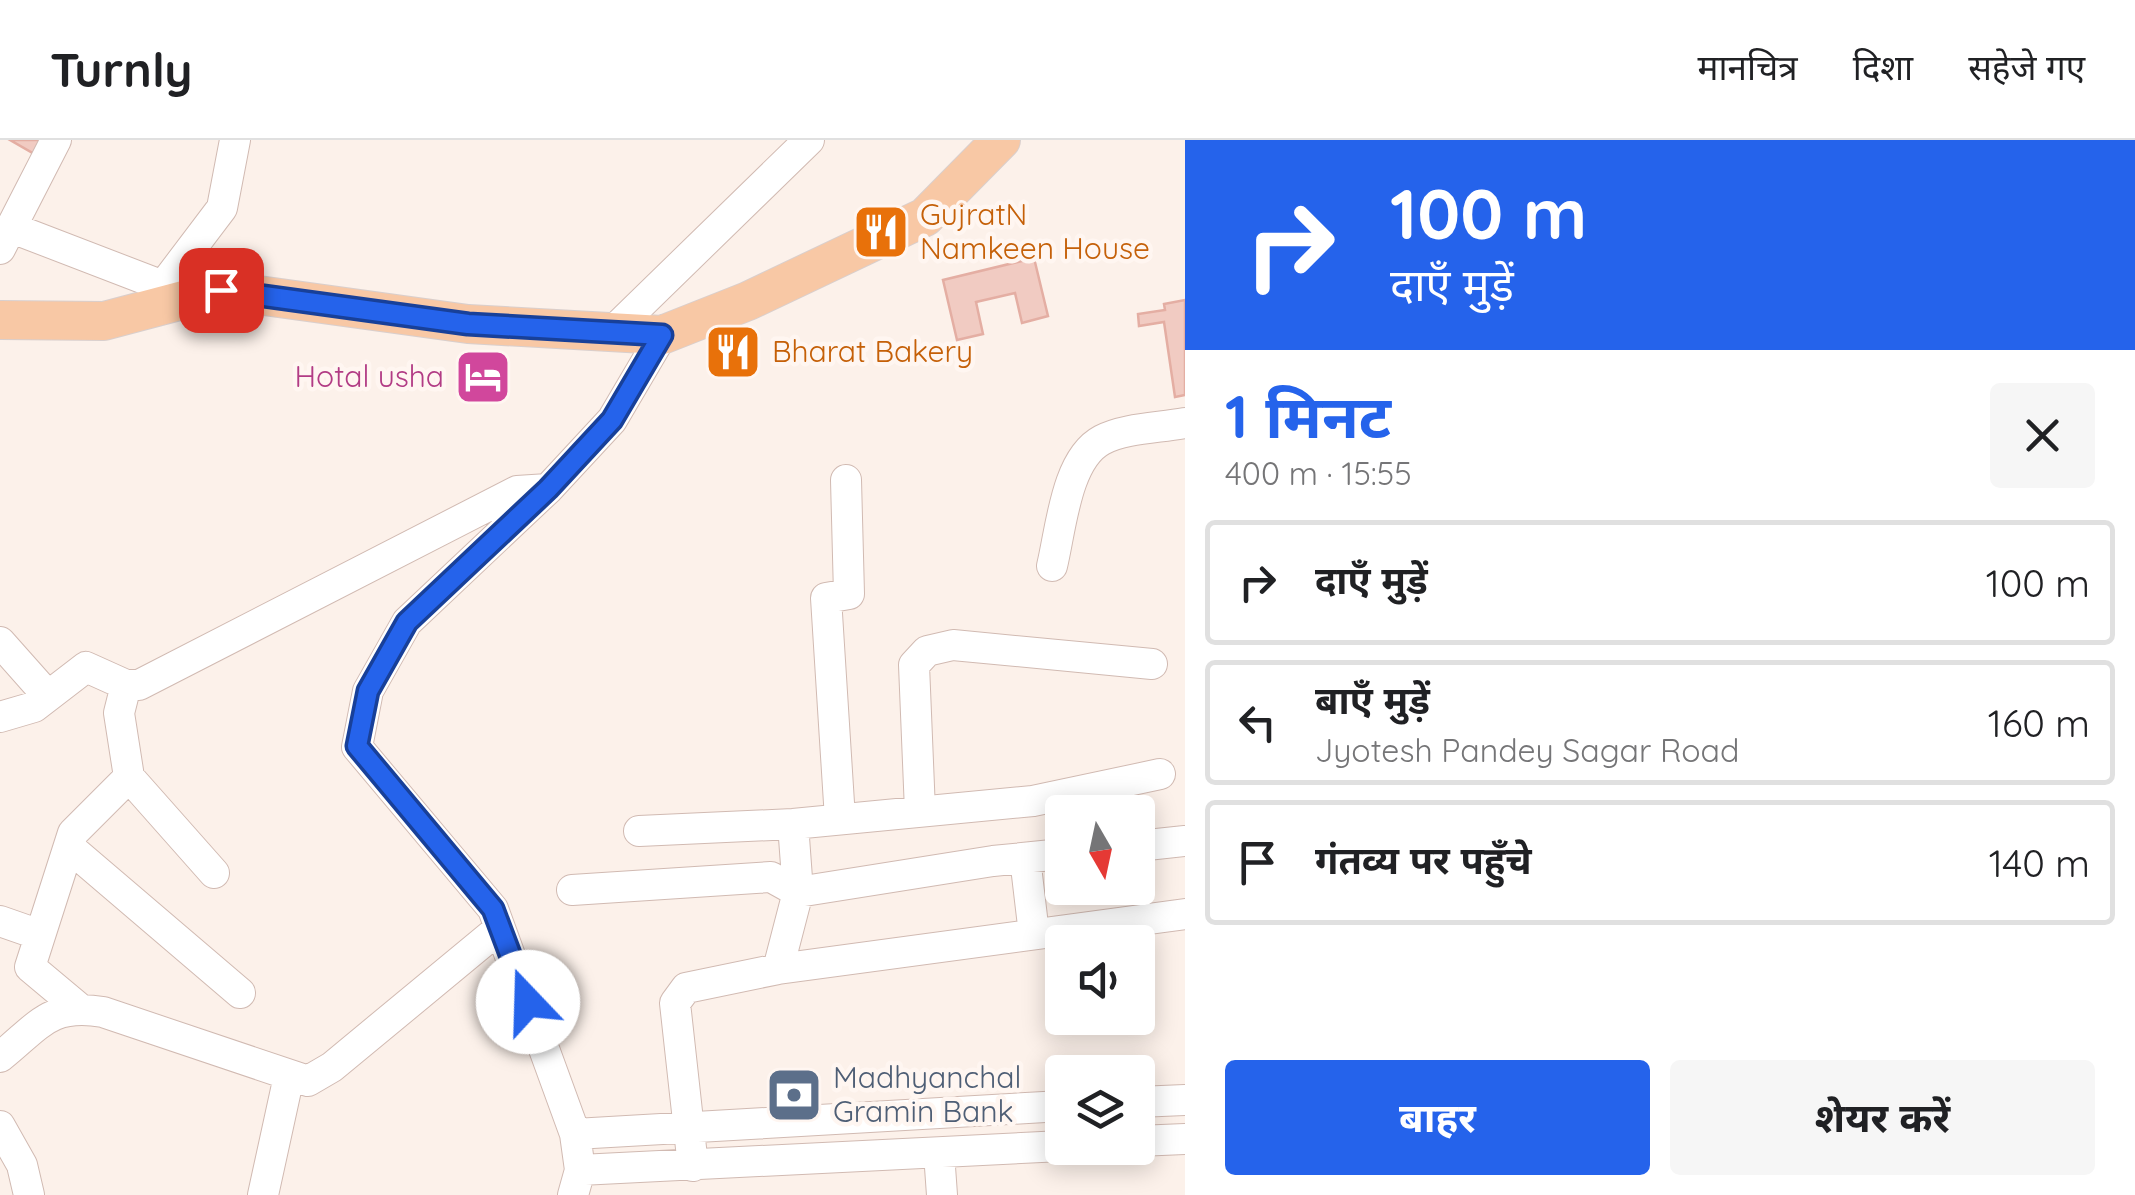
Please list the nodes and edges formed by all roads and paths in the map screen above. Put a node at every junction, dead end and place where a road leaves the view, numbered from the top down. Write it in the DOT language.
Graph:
graph roads {
  1 [pos="56,140"];
  2 [pos="235,140"];
  3 [pos="810,140"];
  4 [pos="1000,140"];
  5 [pos="6,239"];
  6 [pos="162,296"];
  7 [pos="0,320"];
  8 [pos="612,332"];
  9 [pos="662,335"];
  10 [pos="1185,423"];
  11 [pos="846,480"];
  12 [pos="548,489"];
  13 [pos="1052,566"];
  14 [pos="0,642"];
  15 [pos="1152,664"];
  16 [pos="126,685"];
  17 [pos="48,696"];
  18 [pos="0,717"];
  19 [pos="1160,774"];
  20 [pos="130,776"];
  21 [pos="920,811"];
  22 [pos="840,819"];
  23 [pos="793,824"];
  24 [pos="638,830"];
  25 [pos="1185,841"];
  26 [pos="1155,844"];
  27 [pos="69,847"];
  28 [pos="1045,856"];
  29 [pos="1025,858"];
  30 [pos="214,874"];
  31 [pos="572,890"];
  32 [pos="798,892"];
  33 [pos="1185,914"];
  34 [pos="0,921"];
  35 [pos="500,928"];
  36 [pos="1034,934"];
  37 [pos="40,935"];
  38 [pos="778,968"];
  39 [pos="240,993"];
  40 [pos="79,1008"];
  41 [pos="0,1058"];
  42 [pos="289,1076"];
  43 [pos="1185,1100"];
  44 [pos="1155,1101"];
  45 [pos="1045,1107"];
  46 [pos="0,1126"];
  47 [pos="690,1127"];
  48 [pos="575,1134"];
  49 [pos="1185,1139"];
  50 [pos="1155,1141"];
  51 [pos="1045,1147"];
  52 [pos="940,1152"];
  53 [pos="693,1166"];
  54 [pos="576,1183"];
  55 [pos="28,1195"];
  56 [pos="265,1195"];
  57 [pos="942,1195"];
  1 -- 5 [label="street"];
  2 -- 6 [label="street"];
  3 -- 8 [label="street"];
  4 -- 9 [label="main road"];
  5 -- 6 [label="street"];
  6 -- 7 [label="main road"];
  6 -- 8 [label="main road"];
  8 -- 9 [label="main road"];
  9 -- 12 [label="street"];
  10 -- 13 [label="street"];
  11 -- 22 [label="street"];
  12 -- 16 [label="street"];
  12 -- 35 [label="street"];
  14 -- 17 [label="street"];
  15 -- 21 [label="street"];
  16 -- 17 [label="street"];
  16 -- 20 [label="street"];
  17 -- 18 [label="street"];
  19 -- 21 [label="street"];
  20 -- 27 [label="street"];
  20 -- 30 [label="street"];
  21 -- 22 [label="street"];
  22 -- 23 [label="street"];
  23 -- 24 [label="street"];
  23 -- 32 [label="street"];
  25 -- 26 [label="street"];
  27 -- 37 [label="street"];
  27 -- 39 [label="street"];
  28 -- 29 [label="street"];
  29 -- 32 [label="street"];
  29 -- 36 [label="street"];
  31 -- 32 [label="street"];
  32 -- 38 [label="street"];
  33 -- 36 [label="street"];
  34 -- 37 [label="street"];
  35 -- 42 [label="street"];
  35 -- 48 [label="street"];
  36 -- 38 [label="street"];
  37 -- 40 [label="street"];
  38 -- 47 [label="street"];
  40 -- 41 [label="street"];
  40 -- 42 [label="street"];
  42 -- 56 [label="street"];
  43 -- 44 [label="street"];
  45 -- 47 [label="street"];
  46 -- 55 [label="street"];
  47 -- 48 [label="street"];
  47 -- 53 [label="street"];
  48 -- 54 [label="street"];
  49 -- 50 [label="street"];
  51 -- 52 [label="street"];
  52 -- 53 [label="street"];
  52 -- 57 [label="street"];
  53 -- 54 [label="street"];
}
